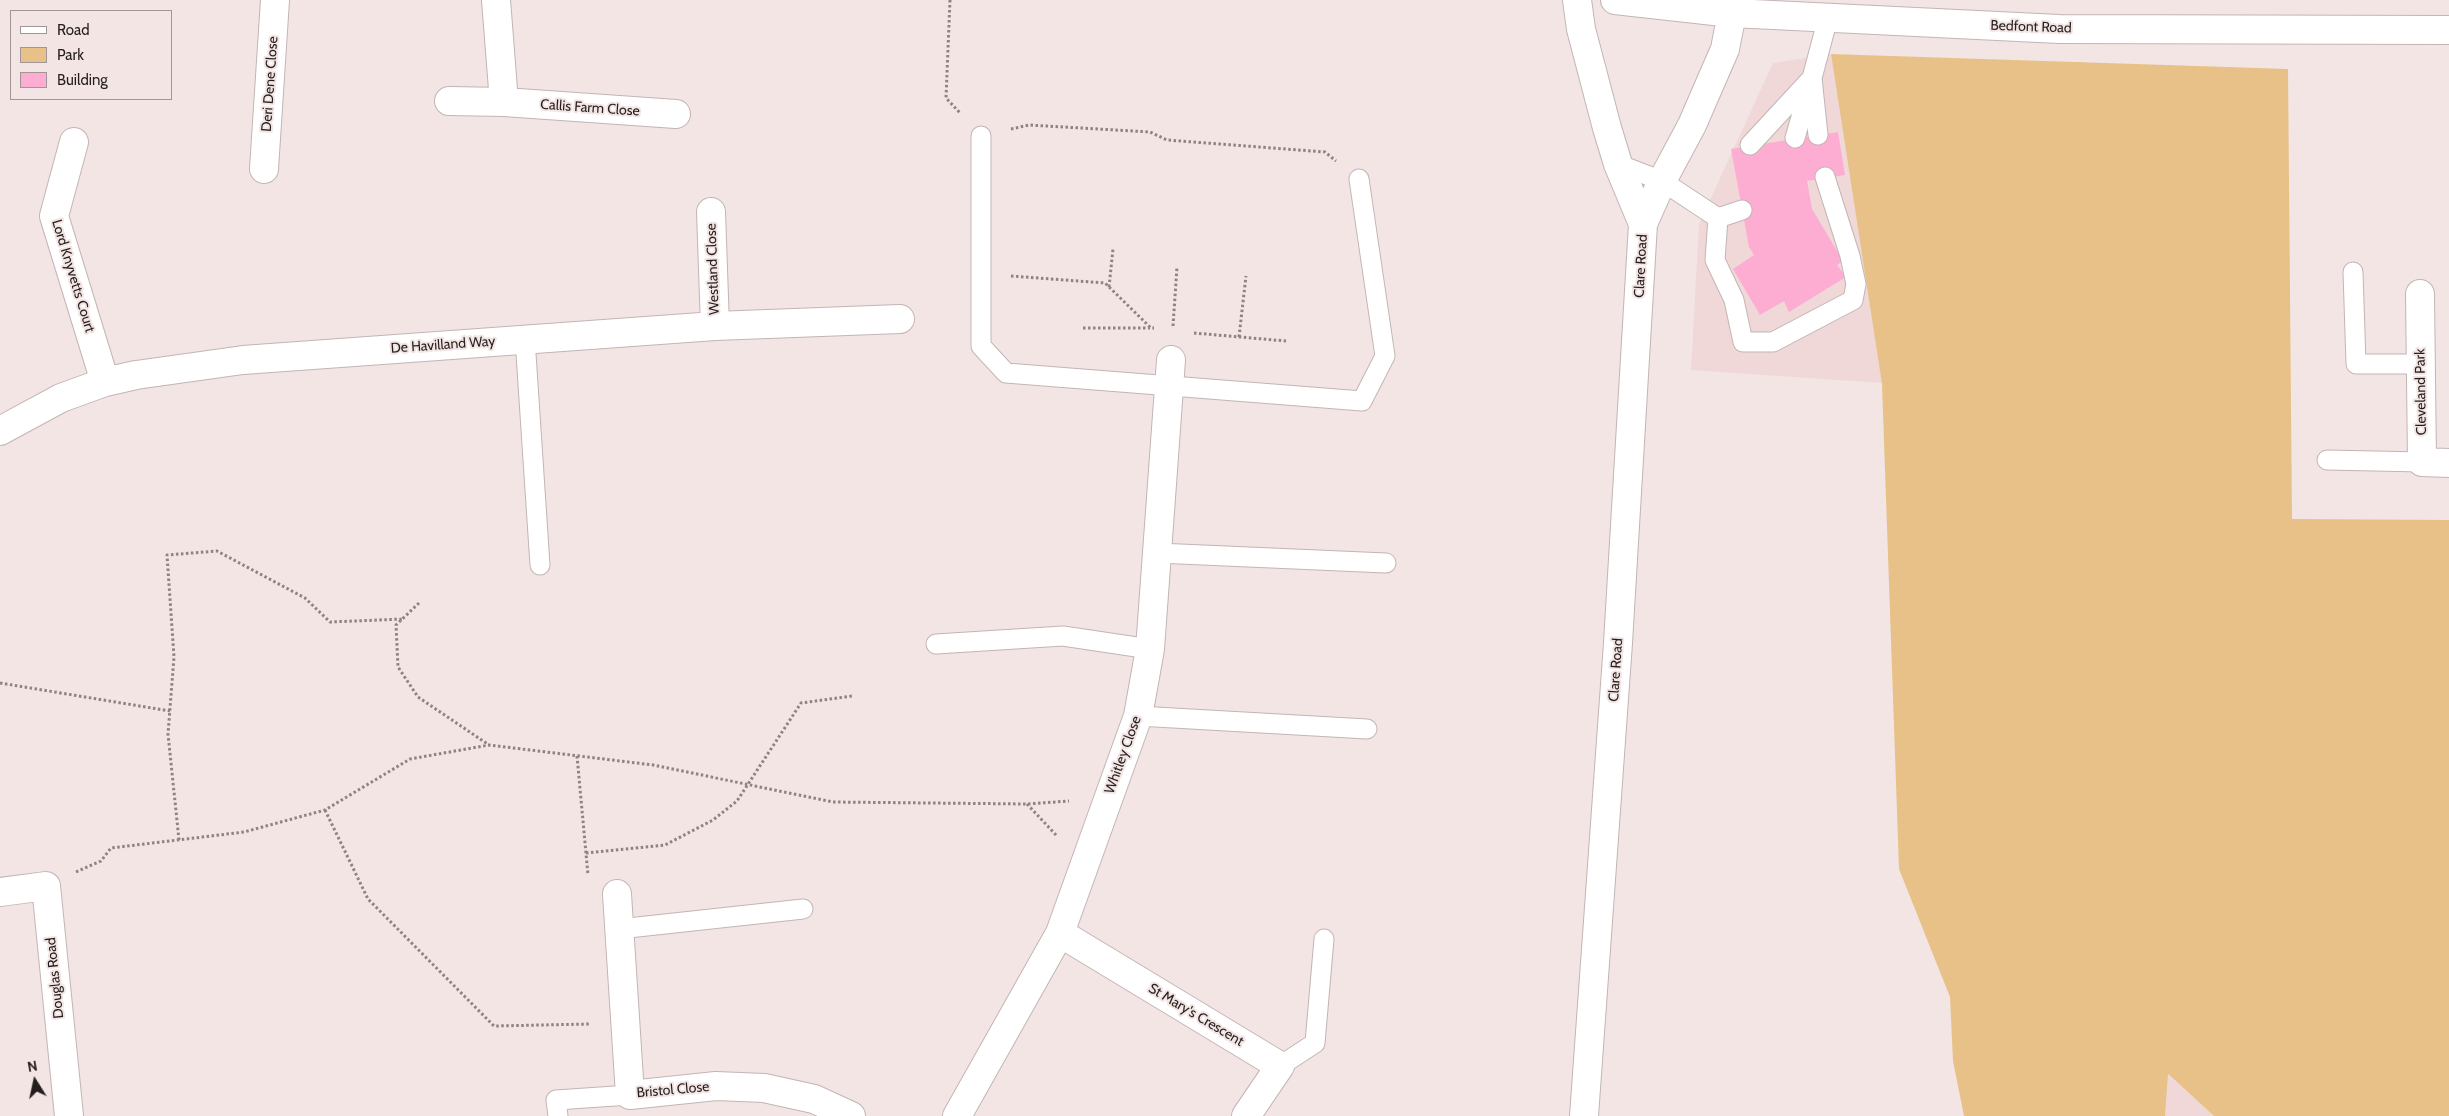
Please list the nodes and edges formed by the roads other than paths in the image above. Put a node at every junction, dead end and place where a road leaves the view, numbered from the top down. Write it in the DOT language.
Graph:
graph roads {
  1 [pos="275,0"];
  2 [pos="496,0"];
  3 [pos="1577,0"];
  4 [pos="1615,0"];
  5 [pos="1732,13"];
  6 [pos="1828,18"];
  7 [pos="2449,30"];
  8 [pos="1812,78"];
  9 [pos="449,101"];
  10 [pos="504,102"];
  11 [pos="676,114"];
  12 [pos="1818,135"];
  13 [pos="981,136"];
  14 [pos="1796,138"];
  15 [pos="74,142"];
  16 [pos="1772,142"];
  17 [pos="1750,145"];
  18 [pos="1618,164"];
  19 [pos="264,168"];
  20 [pos="1825,177"];
  21 [pos="1359,179"];
  22 [pos="1662,181"];
  23 [pos="1742,210"];
  24 [pos="711,212"];
  25 [pos="1718,218"];
  26 [pos="1643,224"];
  27 [pos="2353,272"];
  28 [pos="2420,294"];
  29 [pos="900,320"];
  30 [pos="715,326"];
  31 [pos="526,339"];
  32 [pos="2421,364"];
  33 [pos="1170,372"];
  34 [pos="105,382"];
  35 [pos="0,431"];
  36 [pos="2327,460"];
  37 [pos="2422,462"];
  38 [pos="2449,462"];
  39 [pos="1157,553"];
  40 [pos="1386,563"];
  41 [pos="540,565"];
  42 [pos="936,644"];
  43 [pos="1150,649"];
  44 [pos="1138,716"];
  45 [pos="1367,729"];
  46 [pos="0,892"];
  47 [pos="617,894"];
  48 [pos="803,908"];
  49 [pos="618,929"];
  50 [pos="1060,933"];
  51 [pos="1324,939"];
  52 [pos="1280,1066"];
  53 [pos="630,1095"];
  54 [pos="69,1116"];
  55 [pos="558,1116"];
  56 [pos="851,1116"];
  57 [pos="956,1116"];
  58 [pos="1246,1116"];
  59 [pos="1584,1116"];
  1 -- 19 [label="street, Deri Dene Close"];
  2 -- 10 [label="street"];
  3 -- 18 [label="street, Clare Road"];
  4 -- 5 [label="street, Bedfont Road"];
  5 -- 6 [label="street, Bedfont Road"];
  5 -- 22 [label="street, Clare Road"];
  6 -- 7 [label="street, Bedfont Road"];
  6 -- 8 [label="lane"];
  8 -- 12 [label="lane"];
  8 -- 14 [label="lane"];
  8 -- 16 [label="lane"];
  8 -- 17 [label="lane"];
  9 -- 10 [label="street, Callis Farm Close"];
  10 -- 11 [label="street, Callis Farm Close"];
  13 -- 33 [label="lane"];
  15 -- 34 [label="street, Lord Knyvetts Court"];
  18 -- 22 [label="lane"];
  18 -- 26 [label="street, Clare Road"];
  20 -- 25 [label="lane"];
  21 -- 33 [label="lane"];
  22 -- 25 [label="lane"];
  22 -- 26 [label="street, Clare Road"];
  23 -- 25 [label="lane"];
  24 -- 30 [label="street, Westland Close"];
  26 -- 59 [label="street, Clare Road"];
  27 -- 32 [label="lane"];
  28 -- 32 [label="street, Cleveland Park"];
  29 -- 30 [label="street, De Havilland Way"];
  30 -- 31 [label="street, De Havilland Way"];
  31 -- 34 [label="street, De Havilland Way"];
  31 -- 41 [label="lane"];
  32 -- 37 [label="street, Cleveland Park"];
  33 -- 39 [label="street, Whitley Close"];
  34 -- 35 [label="street, De Havilland Way"];
  36 -- 37 [label="lane"];
  37 -- 38 [label="street"];
  39 -- 40 [label="lane"];
  39 -- 43 [label="street, Whitley Close"];
  42 -- 43 [label="lane"];
  43 -- 44 [label="street, Whitley Close"];
  44 -- 45 [label="lane"];
  44 -- 50 [label="street, Whitley Close"];
  46 -- 54 [label="street, Douglas Road"];
  47 -- 49 [label="street, Bristol Close"];
  48 -- 49 [label="lane"];
  49 -- 53 [label="street, Bristol Close"];
  50 -- 52 [label="street, St Mary's Crescent"];
  50 -- 57 [label="street, Whitley Close"];
  51 -- 52 [label="lane"];
  52 -- 58 [label="street"];
  53 -- 55 [label="lane"];
  53 -- 56 [label="street, Bristol Close"];
}
